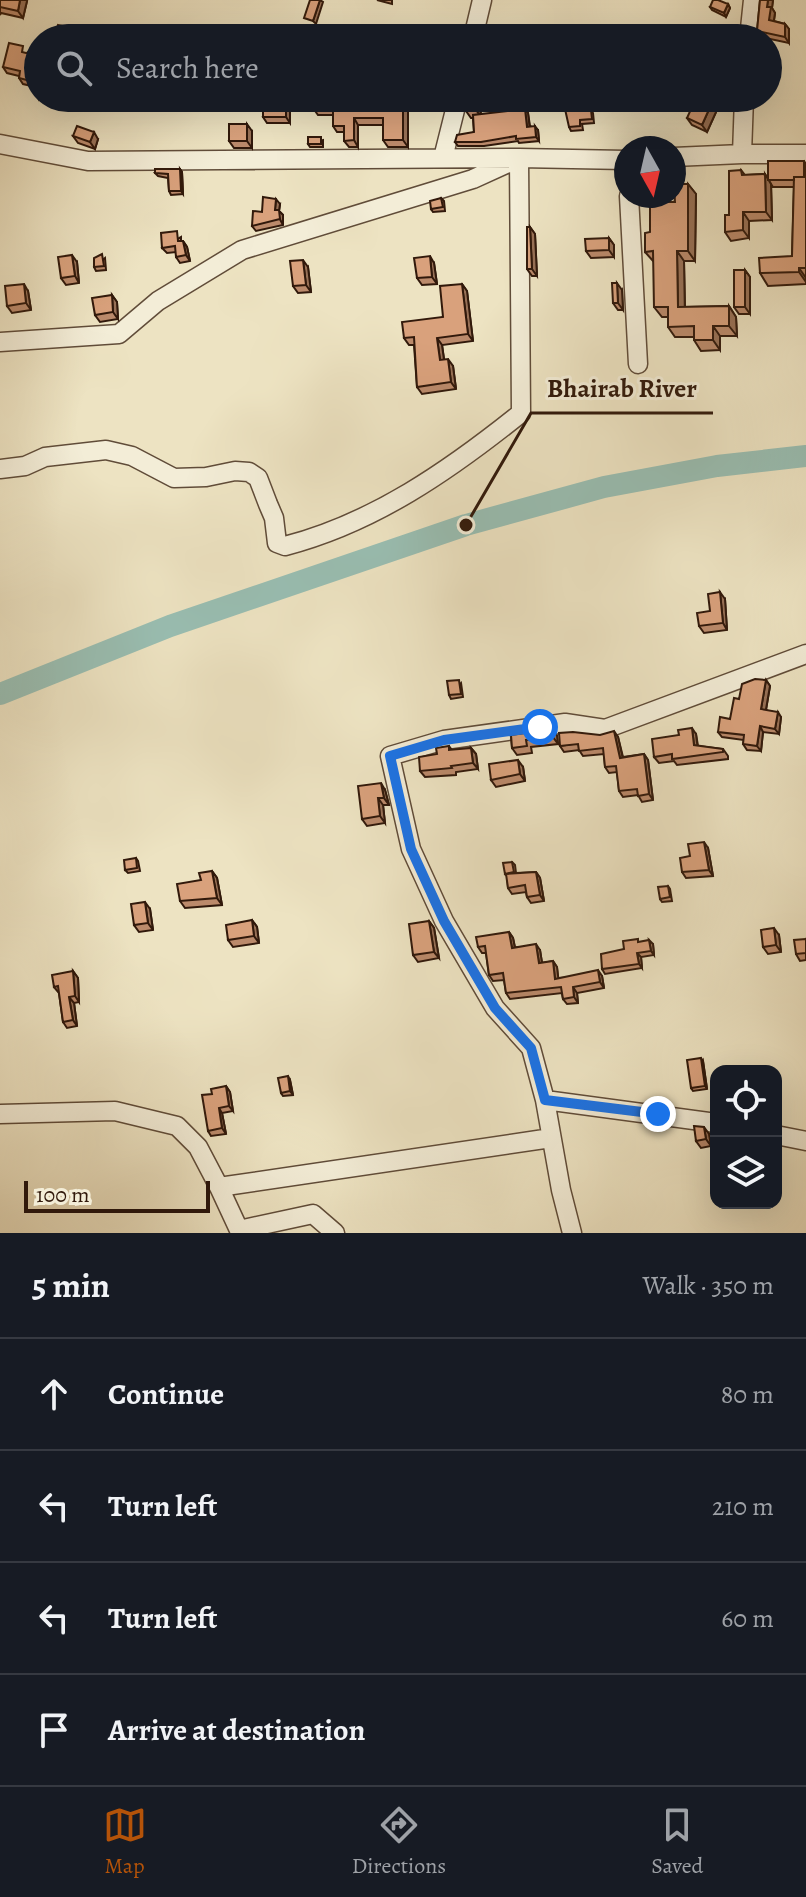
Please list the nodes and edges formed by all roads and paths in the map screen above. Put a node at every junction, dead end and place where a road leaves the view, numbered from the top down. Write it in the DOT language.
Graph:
graph roads {
  1 [pos="482,0"];
  2 [pos="753,0"];
  3 [pos="476,24"];
  4 [pos="750,24"];
  5 [pos="454,112"];
  6 [pos="744,112"];
  7 [pos="0,144"];
  8 [pos="742,154"];
  9 [pos="806,154"];
  10 [pos="686,156"];
  11 [pos="443,158"];
  12 [pos="519,158"];
  13 [pos="614,160"];
  14 [pos="630,208"];
  15 [pos="0,342"];
  16 [pos="638,364"];
  17 [pos="0,469"];
  18 [pos="806,654"];
  19 [pos="545,1100"];
  20 [pos="0,1114"];
  21 [pos="710,1122"];
  22 [pos="782,1136"];
  23 [pos="551,1138"];
  24 [pos="806,1141"];
  25 [pos="219,1187"];
  26 [pos="335,1233"];
  27 [pos="572,1233"];
  1 -- 3 [label="street"];
  2 -- 4 [label="street"];
  5 -- 11 [label="street"];
  6 -- 8 [label="street"];
  7 -- 11 [label="street"];
  8 -- 9 [label="street"];
  8 -- 10 [label="street"];
  11 -- 12 [label="street"];
  12 -- 13 [label="street"];
  12 -- 15 [label="street"];
  12 -- 17 [label="street"];
  14 -- 16 [label="street"];
  18 -- 19 [label="street"];
  19 -- 21 [label="street"];
  19 -- 23 [label="street"];
  20 -- 25 [label="street"];
  22 -- 24 [label="street"];
  23 -- 25 [label="street"];
  23 -- 27 [label="street"];
  25 -- 26 [label="street"];
}
